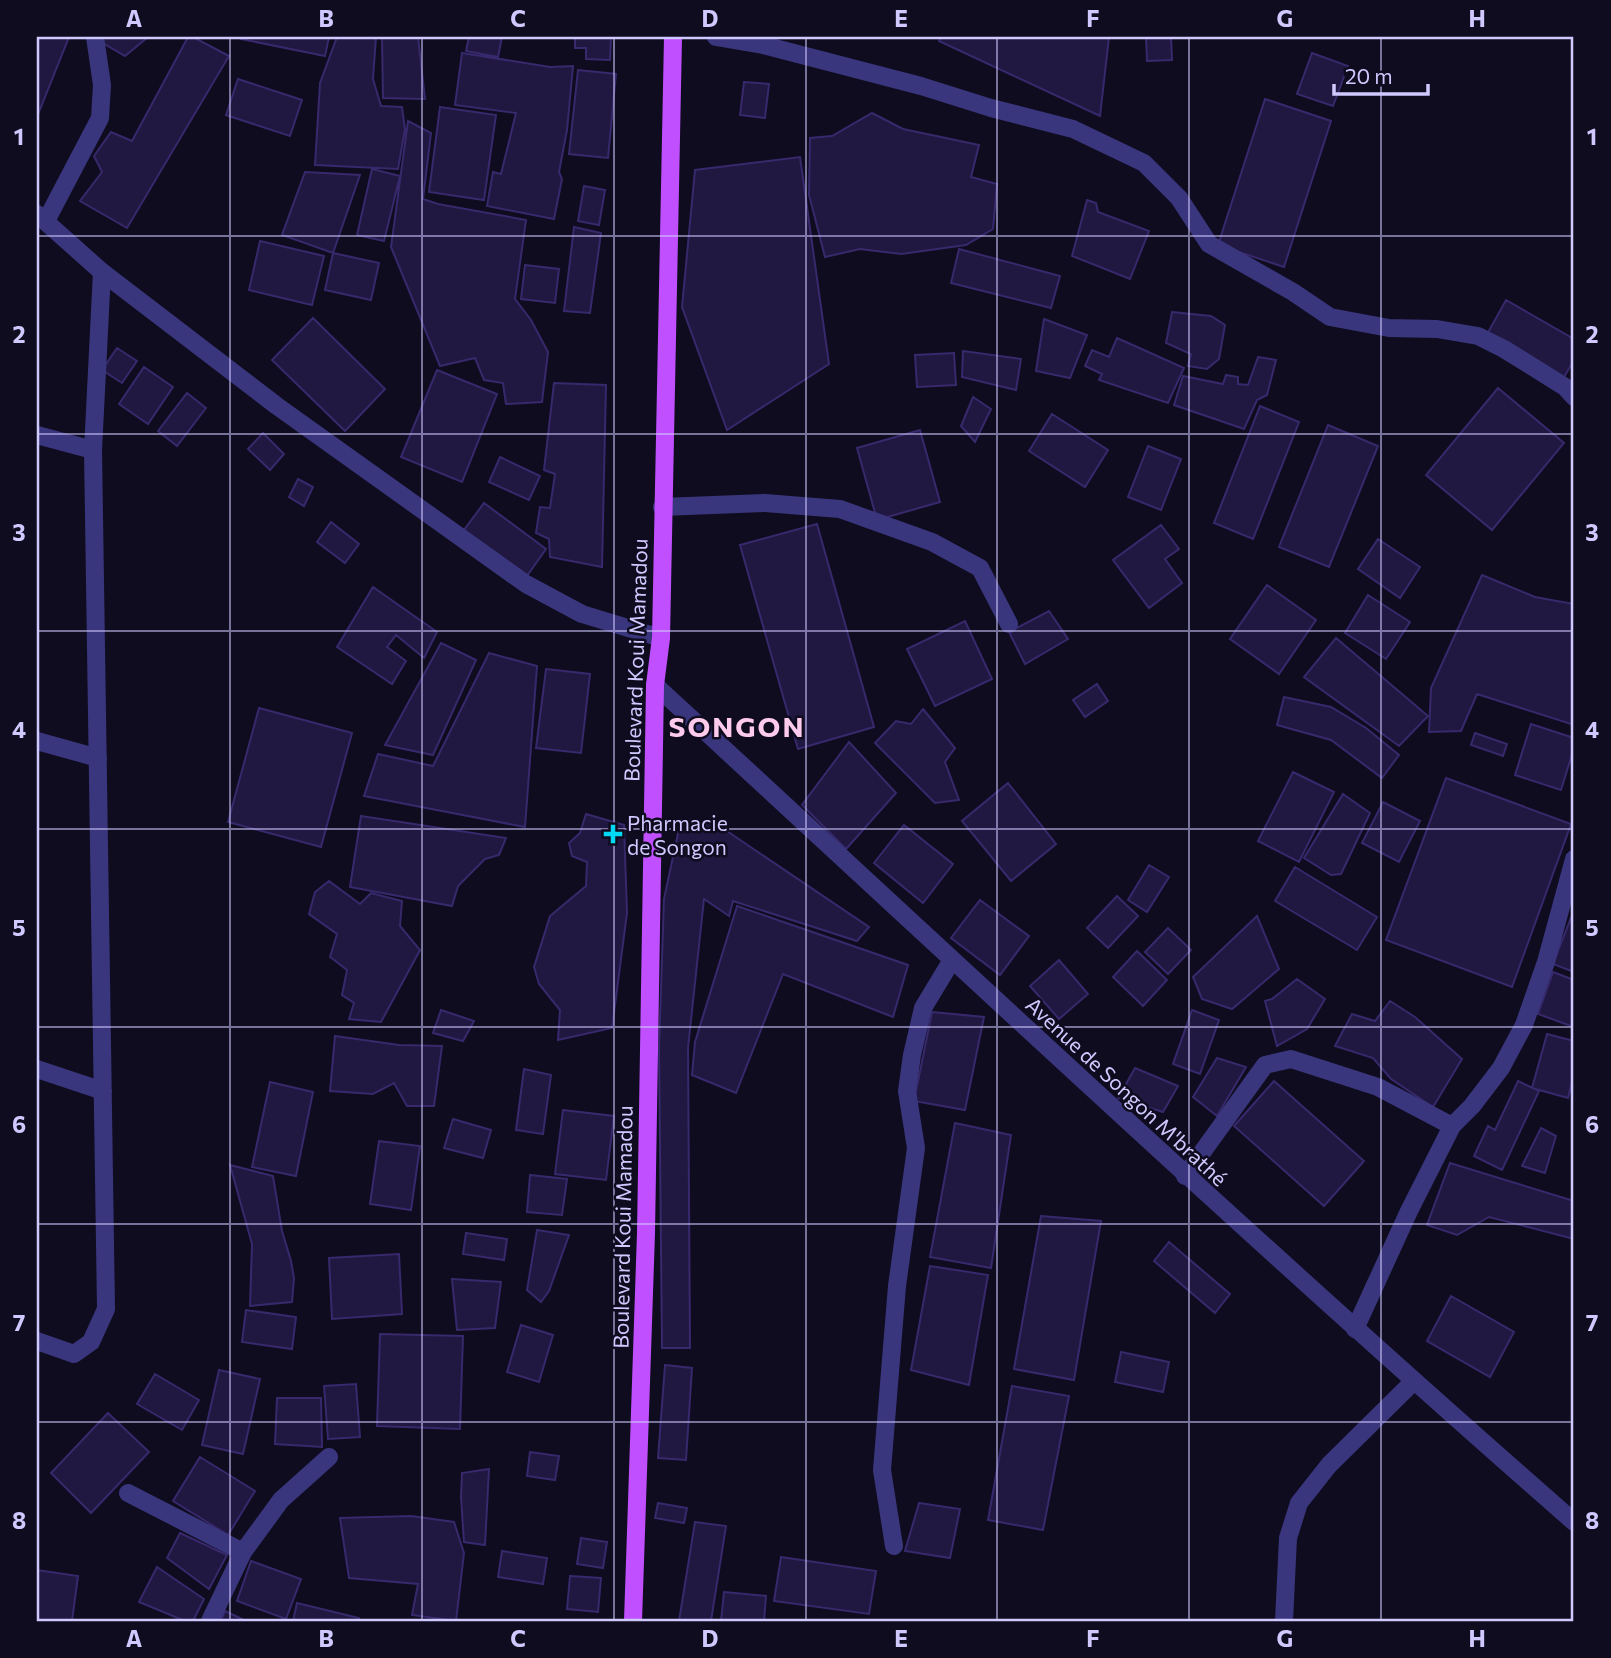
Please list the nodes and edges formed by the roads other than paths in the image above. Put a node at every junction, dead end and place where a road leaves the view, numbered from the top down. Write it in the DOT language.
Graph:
graph roads {
  1 [pos="95,37"];
  2 [pos="673,37"];
  3 [pos="716,37"];
  4 [pos="41,218"];
  5 [pos="103,272"];
  6 [pos="1571,386"];
  7 [pos="37,435"];
  8 [pos="93,450"];
  9 [pos="662,507"];
  10 [pos="1009,624"];
  11 [pos="661,638"];
  12 [pos="655,685"];
  13 [pos="37,741"];
  14 [pos="98,758"];
  15 [pos="1574,859"];
  16 [pos="952,960"];
  17 [pos="37,1069"];
  18 [pos="103,1091"];
  19 [pos="1452,1126"];
  20 [pos="1185,1176"];
  21 [pos="1355,1329"];
  22 [pos="37,1341"];
  23 [pos="1413,1382"];
  24 [pos="329,1457"];
  25 [pos="128,1493"];
  26 [pos="1574,1522"];
  27 [pos="894,1546"];
  28 [pos="243,1552"];
  29 [pos="210,1621"];
  30 [pos="634,1621"];
  31 [pos="1284,1621"];
  1 -- 4 [label="street"];
  2 -- 9 [label="main road, Boulevard Koui Mamadou"];
  3 -- 6 [label="street"];
  4 -- 5 [label="street"];
  5 -- 8 [label="street"];
  5 -- 11 [label="street"];
  7 -- 8 [label="street"];
  8 -- 14 [label="street"];
  9 -- 10 [label="street"];
  9 -- 11 [label="main road, Boulevard Koui Mamadou"];
  11 -- 12 [label="main road, Boulevard Koui Mamadou"];
  12 -- 16 [label="street, Avenue de Songon M'brathé"];
  12 -- 30 [label="main road, Boulevard Koui Mamadou"];
  13 -- 14 [label="street"];
  14 -- 18 [label="street"];
  15 -- 19 [label="street"];
  16 -- 20 [label="street, Avenue de Songon M'brathé"];
  16 -- 27 [label="street"];
  17 -- 18 [label="street"];
  18 -- 22 [label="street"];
  19 -- 20 [label="street"];
  19 -- 21 [label="street"];
  20 -- 21 [label="street, Avenue de Songon M'brathé"];
  21 -- 23 [label="street, Avenue de Songon M'brathé"];
  23 -- 26 [label="street, Avenue de Songon M'brathé"];
  23 -- 31 [label="street"];
  24 -- 28 [label="street"];
  25 -- 28 [label="street"];
  28 -- 29 [label="street"];
}
